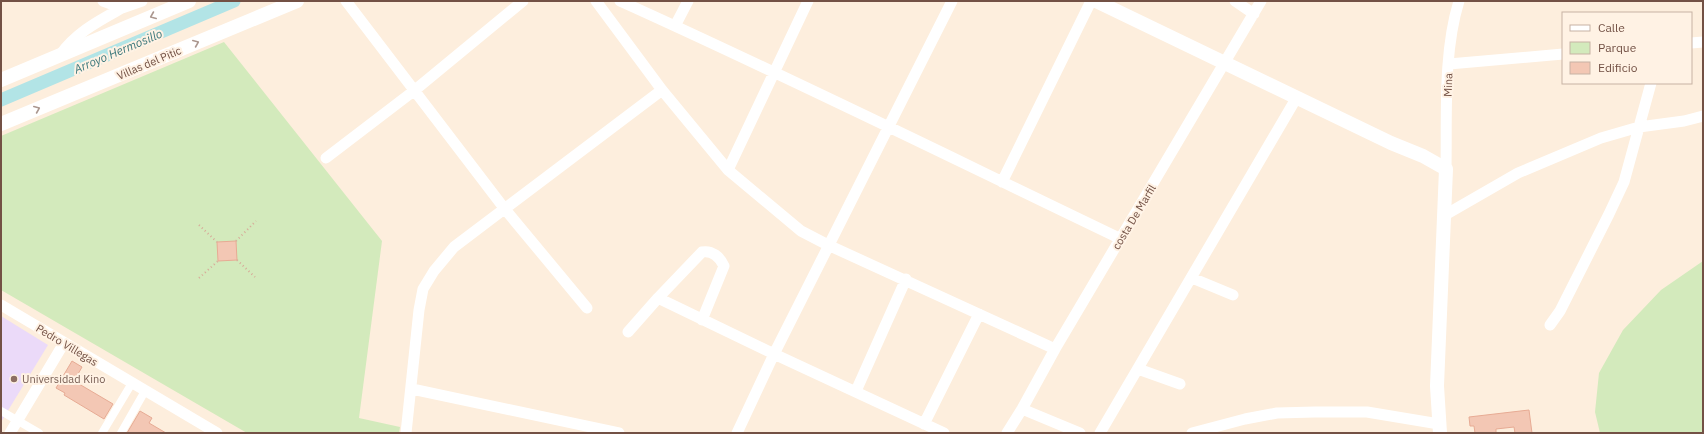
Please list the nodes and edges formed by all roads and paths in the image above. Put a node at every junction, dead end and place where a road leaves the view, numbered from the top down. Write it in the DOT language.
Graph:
graph roads {
  1 [pos="103,1"];
  2 [pos="142,1"];
  3 [pos="189,1"];
  4 [pos="297,1"];
  5 [pos="346,1"];
  6 [pos="523,1"];
  7 [pos="596,1"];
  8 [pos="620,1"];
  9 [pos="688,1"];
  10 [pos="808,1"];
  11 [pos="952,1"];
  12 [pos="1091,1"];
  13 [pos="1096,1"];
  14 [pos="1235,1"];
  15 [pos="1261,1"];
  16 [pos="1459,1"];
  17 [pos="122,8"];
  18 [pos="1254,14"];
  19 [pos="675,26"];
  20 [pos="1703,42"];
  21 [pos="1692,43"];
  22 [pos="1562,54"];
  23 [pos="60,55"];
  24 [pos="1225,64"];
  25 [pos="1449,64"];
  26 [pos="774,72"];
  27 [pos="1,80"];
  28 [pos="1651,84"];
  29 [pos="415,90"];
  30 [pos="662,90"];
  31 [pos="1297,98"];
  32 [pos="1703,116"];
  33 [pos="1,124"];
  34 [pos="1639,127"];
  35 [pos="887,128"];
  36 [pos="326,158"];
  37 [pos="1446,169"];
  38 [pos="728,170"];
  39 [pos="1002,182"];
  40 [pos="504,208"];
  41 [pos="1445,215"];
  42 [pos="256,221"];
  43 [pos="199,225"];
  44 [pos="1121,239"];
  45 [pos="236,241"];
  46 [pos="217,242"];
  47 [pos="828,245"];
  48 [pos="237,260"];
  49 [pos="218,261"];
  50 [pos="255,277"];
  51 [pos="199,278"];
  52 [pos="1192,278"];
  53 [pos="906,279"];
  54 [pos="1233,295"];
  55 [pos="658,298"];
  56 [pos="1,305"];
  57 [pos="587,308"];
  58 [pos="979,314"];
  59 [pos="702,320"];
  60 [pos="1550,325"];
  61 [pos="628,332"];
  62 [pos="64,343"];
  63 [pos="1055,349"];
  64 [pos="774,354"];
  65 [pos="1138,369"];
  66 [pos="132,383"];
  67 [pos="1180,384"];
  68 [pos="412,390"];
  69 [pos="145,391"];
  70 [pos="856,391"];
  71 [pos="1022,409"];
  72 [pos="1,411"];
  73 [pos="18,420"];
  74 [pos="924,424"];
  75 [pos="1440,429"];
  76 [pos="593,430"];
  77 [pos="10,433"];
  78 [pos="39,433"];
  79 [pos="102,433"];
  80 [pos="121,433"];
  81 [pos="217,433"];
  82 [pos="406,433"];
  83 [pos="619,433"];
  84 [pos="737,433"];
  85 [pos="944,433"];
  86 [pos="1007,433"];
  87 [pos="1080,433"];
  88 [pos="1100,433"];
  89 [pos="1192,433"];
  1 -- 17 [label="street"];
  2 -- 17 [label="street"];
  3 -- 23 [label="street, one-way"];
  33 -- 4 [label="street, Villas del Pitic, one-way"];
  5 -- 29 [label="street"];
  6 -- 29 [label="street"];
  7 -- 30 [label="street"];
  8 -- 19 [label="street"];
  9 -- 19 [label="street"];
  10 -- 26 [label="street"];
  11 -- 35 [label="street"];
  12 -- 39 [label="street"];
  13 -- 24 [label="street"];
  14 -- 18 [label="street"];
  15 -- 18 [label="street, costa De Marfil"];
  16 -- 25 [label="street, Mina"];
  17 -- 23 [label="street"];
  18 -- 24 [label="street, costa De Marfil"];
  19 -- 26 [label="street"];
  20 -- 21 [label="street"];
  22 -- 25 [label="street"];
  23 -- 27 [label="street"];
  24 -- 31 [label="street"];
  24 -- 44 [label="street, costa De Marfil"];
  25 -- 37 [label="street, Mina"];
  26 -- 35 [label="street"];
  26 -- 38 [label="street"];
  28 -- 34 [label="street"];
  29 -- 36 [label="street"];
  29 -- 40 [label="street"];
  30 -- 38 [label="street"];
  30 -- 40 [label="street"];
  31 -- 37 [label="street"];
  31 -- 52 [label="street"];
  32 -- 34 [label="street"];
  34 -- 41 [label="street"];
  34 -- 60 [label="street"];
  35 -- 39 [label="street"];
  35 -- 47 [label="street"];
  37 -- 41 [label="street"];
  38 -- 47 [label="street"];
  39 -- 44 [label="street"];
  40 -- 57 [label="street"];
  40 -- 68 [label="street"];
  41 -- 75 [label="street"];
  42 -- 45 [label="path"];
  43 -- 46 [label="path"];
  44 -- 63 [label="street, costa De Marfil"];
  47 -- 53 [label="street"];
  47 -- 64 [label="street"];
  48 -- 50 [label="path"];
  49 -- 51 [label="path"];
  52 -- 54 [label="street"];
  52 -- 65 [label="street"];
  53 -- 58 [label="street"];
  53 -- 70 [label="street"];
  55 -- 59 [label="street"];
  55 -- 59 [label="street"];
  55 -- 61 [label="street"];
  56 -- 62 [label="street, Pedro Villegas"];
  58 -- 63 [label="street"];
  58 -- 74 [label="street"];
  59 -- 64 [label="street"];
  62 -- 66 [label="street, Pedro Villegas"];
  62 -- 73 [label="street"];
  63 -- 71 [label="street, costa De Marfil"];
  64 -- 70 [label="street"];
  64 -- 84 [label="street"];
  65 -- 67 [label="street"];
  65 -- 88 [label="street"];
  66 -- 69 [label="street, Pedro Villegas"];
  66 -- 79 [label="street"];
  68 -- 76 [label="street"];
  68 -- 82 [label="street"];
  69 -- 80 [label="street"];
  69 -- 81 [label="street, Pedro Villegas"];
  70 -- 74 [label="street"];
  71 -- 86 [label="street, costa De Marfil"];
  71 -- 87 [label="street"];
  72 -- 73 [label="street"];
  73 -- 77 [label="street"];
  73 -- 78 [label="street"];
  74 -- 85 [label="street"];
  75 -- 89 [label="street"];
  76 -- 83 [label="street"];
}
